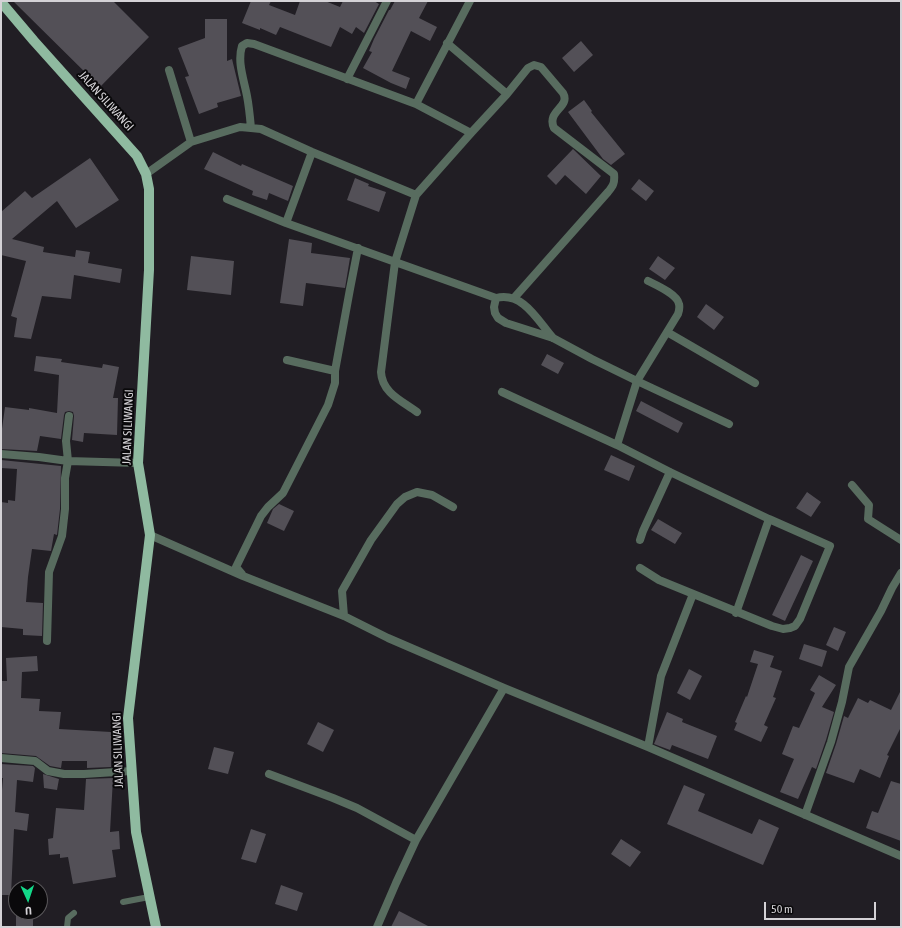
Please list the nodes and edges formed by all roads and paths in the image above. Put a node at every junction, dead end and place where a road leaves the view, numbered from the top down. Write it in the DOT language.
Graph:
graph roads {
  1 [pos="387,1"];
  2 [pos="470,1"];
  3 [pos="1,2"];
  4 [pos="447,43"];
  5 [pos="169,70"];
  6 [pos="347,79"];
  7 [pos="507,94"];
  8 [pos="416,104"];
  9 [pos="251,128"];
  10 [pos="471,133"];
  11 [pos="191,142"];
  12 [pos="312,152"];
  13 [pos="146,174"];
  14 [pos="416,196"];
  15 [pos="227,199"];
  16 [pos="286,223"];
  17 [pos="358,248"];
  18 [pos="395,262"];
  19 [pos="648,281"];
  20 [pos="496,298"];
  21 [pos="514,298"];
  22 [pos="667,332"];
  23 [pos="553,338"];
  24 [pos="286,360"];
  25 [pos="335,371"];
  26 [pos="637,381"];
  27 [pos="755,384"];
  28 [pos="502,392"];
  29 [pos="417,412"];
  30 [pos="69,416"];
  31 [pos="729,424"];
  32 [pos="617,445"];
  33 [pos="1,454"];
  34 [pos="68,461"];
  35 [pos="138,463"];
  36 [pos="670,472"];
  37 [pos="852,485"];
  38 [pos="453,507"];
  39 [pos="769,519"];
  40 [pos="150,536"];
  41 [pos="640,540"];
  42 [pos="901,540"];
  43 [pos="640,568"];
  44 [pos="901,573"];
  45 [pos="244,576"];
  46 [pos="693,594"];
  47 [pos="736,613"];
  48 [pos="344,616"];
  49 [pos="47,641"];
  50 [pos="504,688"];
  51 [pos="648,747"];
  52 [pos="1,758"];
  53 [pos="132,771"];
  54 [pos="269,774"];
  55 [pos="806,815"];
  56 [pos="416,840"];
  57 [pos="901,856"];
  58 [pos="149,897"];
  59 [pos="123,902"];
  60 [pos="74,913"];
  61 [pos="67,927"];
  62 [pos="156,927"];
  63 [pos="377,927"];
  1 -- 6 [label="street"];
  2 -- 4 [label="street"];
  3 -- 13 [label="main road, JALAN SILIWANGI"];
  4 -- 7 [label="street"];
  4 -- 8 [label="street"];
  5 -- 11 [label="street"];
  6 -- 8 [label="street"];
  6 -- 9 [label="street"];
  7 -- 10 [label="street"];
  7 -- 21 [label="street"];
  8 -- 10 [label="street"];
  9 -- 11 [label="street"];
  9 -- 12 [label="street"];
  10 -- 14 [label="street"];
  11 -- 13 [label="street"];
  12 -- 14 [label="street"];
  12 -- 16 [label="street"];
  13 -- 35 [label="main road, JALAN SILIWANGI"];
  14 -- 18 [label="street"];
  15 -- 16 [label="street"];
  16 -- 17 [label="street"];
  17 -- 18 [label="street"];
  17 -- 25 [label="street"];
  18 -- 20 [label="street"];
  18 -- 29 [label="street"];
  19 -- 22 [label="street"];
  20 -- 21 [label="street"];
  20 -- 23 [label="street"];
  21 -- 23 [label="street"];
  22 -- 26 [label="street"];
  22 -- 27 [label="street"];
  23 -- 26 [label="street"];
  24 -- 25 [label="street"];
  25 -- 45 [label="street"];
  26 -- 31 [label="street"];
  26 -- 32 [label="street"];
  28 -- 32 [label="street"];
  30 -- 34 [label="street"];
  32 -- 36 [label="street"];
  33 -- 34 [label="street"];
  34 -- 35 [label="street"];
  34 -- 49 [label="street"];
  35 -- 40 [label="main road, JALAN SILIWANGI"];
  36 -- 39 [label="street"];
  36 -- 41 [label="street"];
  37 -- 42 [label="street"];
  38 -- 48 [label="street"];
  39 -- 47 [label="street"];
  39 -- 47 [label="street"];
  40 -- 45 [label="street"];
  40 -- 53 [label="main road, JALAN SILIWANGI"];
  43 -- 46 [label="street"];
  44 -- 55 [label="street"];
  45 -- 48 [label="street"];
  46 -- 47 [label="street"];
  46 -- 51 [label="street"];
  48 -- 50 [label="street"];
  50 -- 51 [label="street"];
  50 -- 56 [label="street"];
  51 -- 55 [label="street"];
  52 -- 53 [label="street"];
  53 -- 58 [label="main road, JALAN SILIWANGI"];
  54 -- 56 [label="street"];
  55 -- 57 [label="street"];
  56 -- 63 [label="street"];
  58 -- 59 [label="lane"];
  58 -- 62 [label="main road, JALAN SILIWANGI"];
  60 -- 61 [label="lane"];
}
